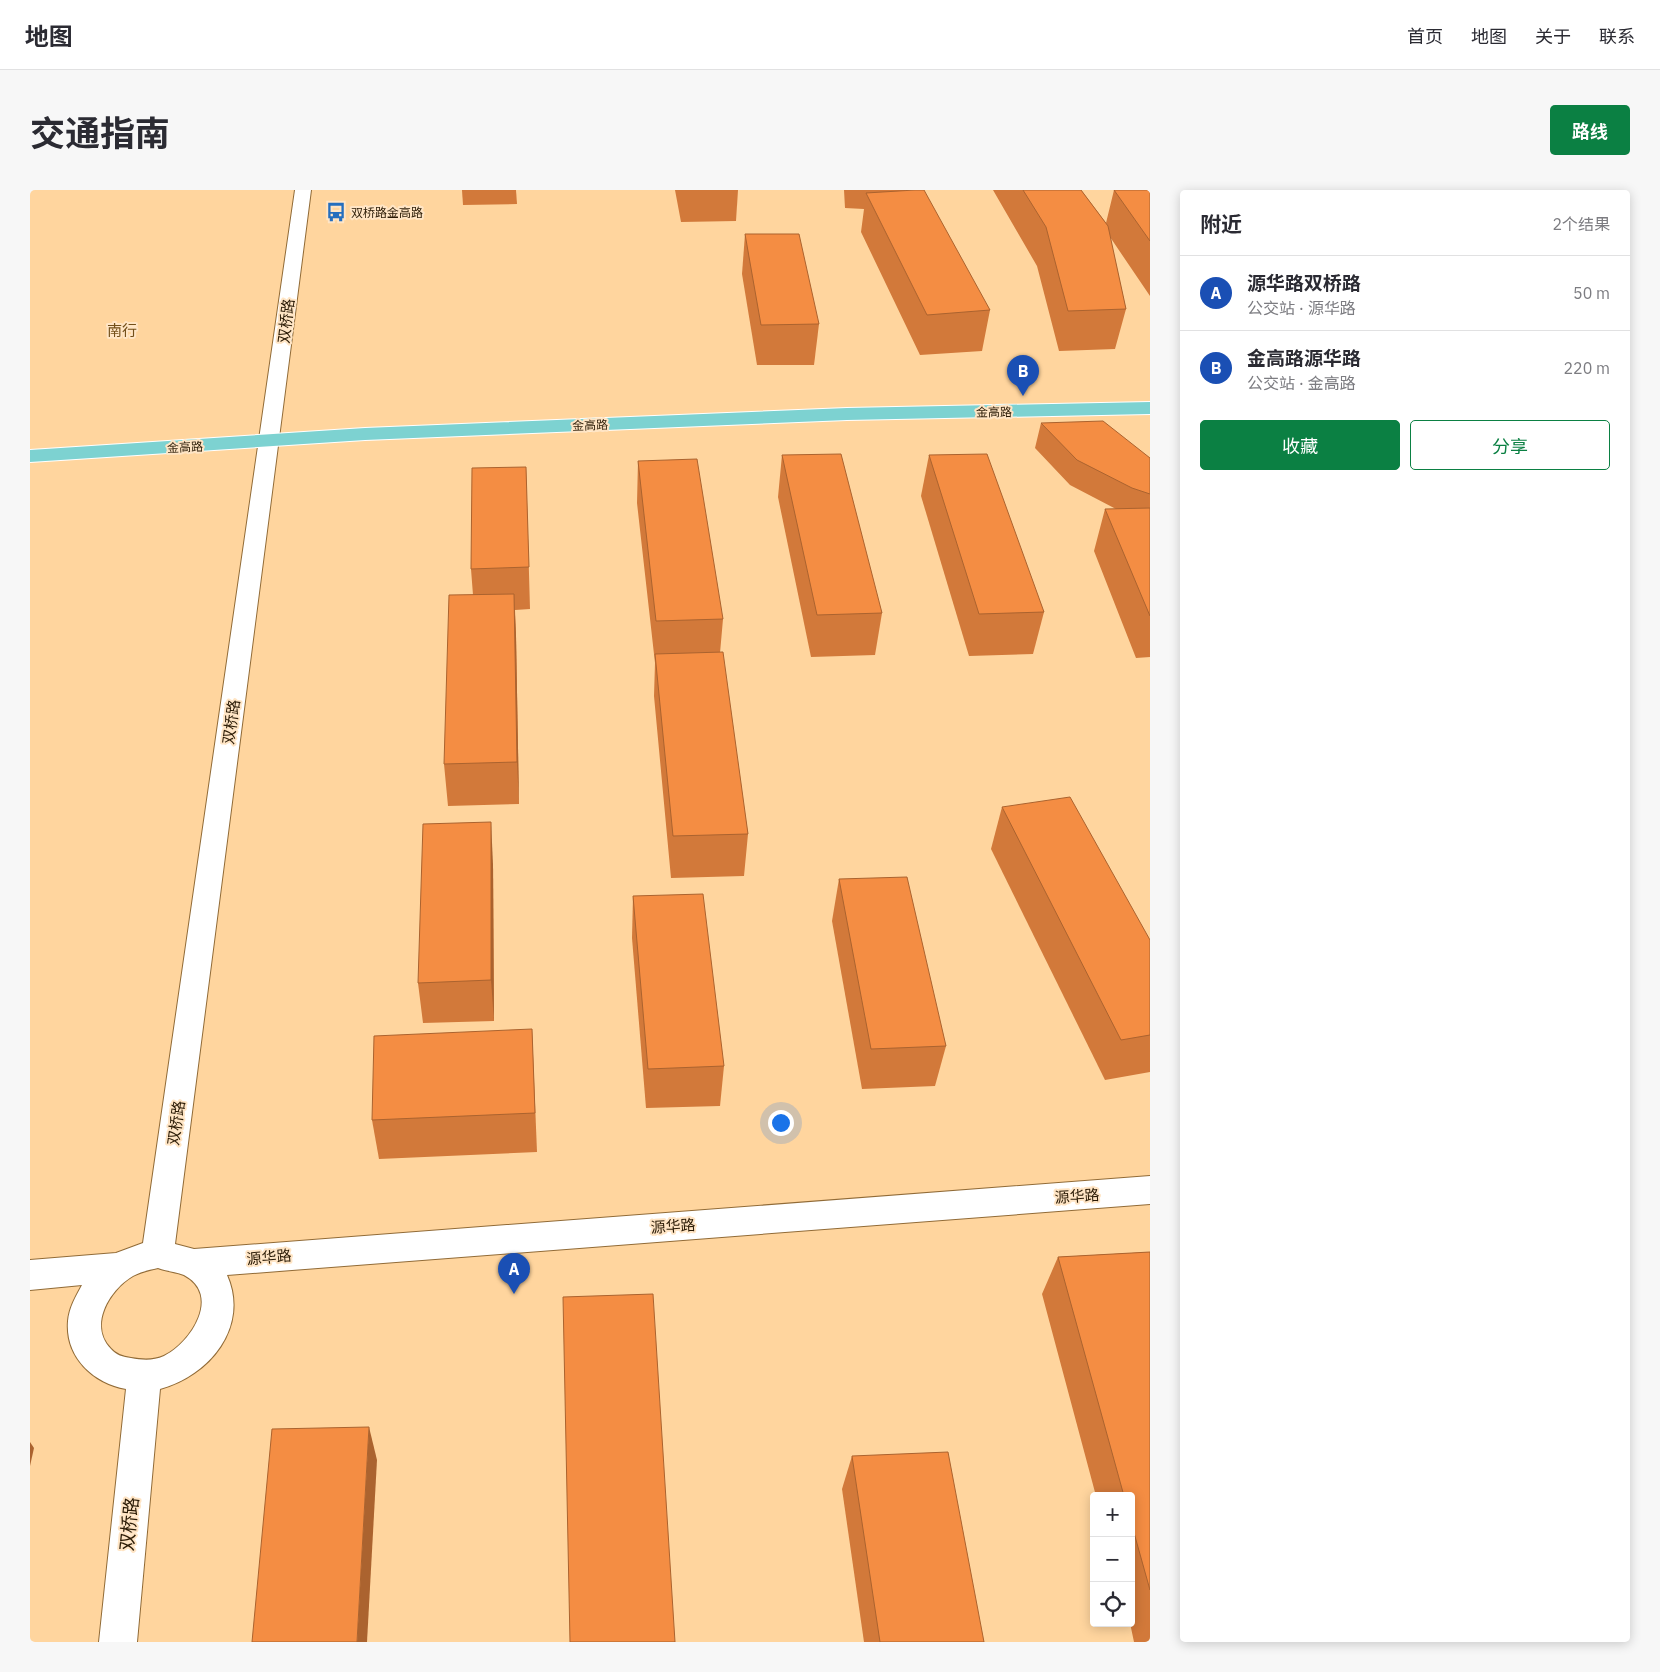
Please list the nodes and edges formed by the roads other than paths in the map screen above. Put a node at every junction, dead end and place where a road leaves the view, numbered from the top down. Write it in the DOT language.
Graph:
graph roads {
  1 [pos="303,190"];
  2 [pos="1150,408"];
  3 [pos="270,442"];
  4 [pos="30,456"];
  5 [pos="1150,1190"];
  6 [pos="158,1254"];
  7 [pos="196,1263"];
  8 [pos="118,1268"];
  9 [pos="30,1275"];
  10 [pos="144,1376"];
  11 [pos="118,1642"];
  1 -- 3 [label="street, 双桥路"];
  2 -- 3 [label="main road, 金高路"];
  3 -- 4 [label="main road, 金高路"];
  3 -- 6 [label="street, 双桥路"];
  5 -- 7 [label="street, 源华路"];
  6 -- 7 [label="street"];
  6 -- 8 [label="street"];
  7 -- 10 [label="street"];
  8 -- 9 [label="street"];
  8 -- 10 [label="street"];
  10 -- 11 [label="street, 双桥路"];
}
